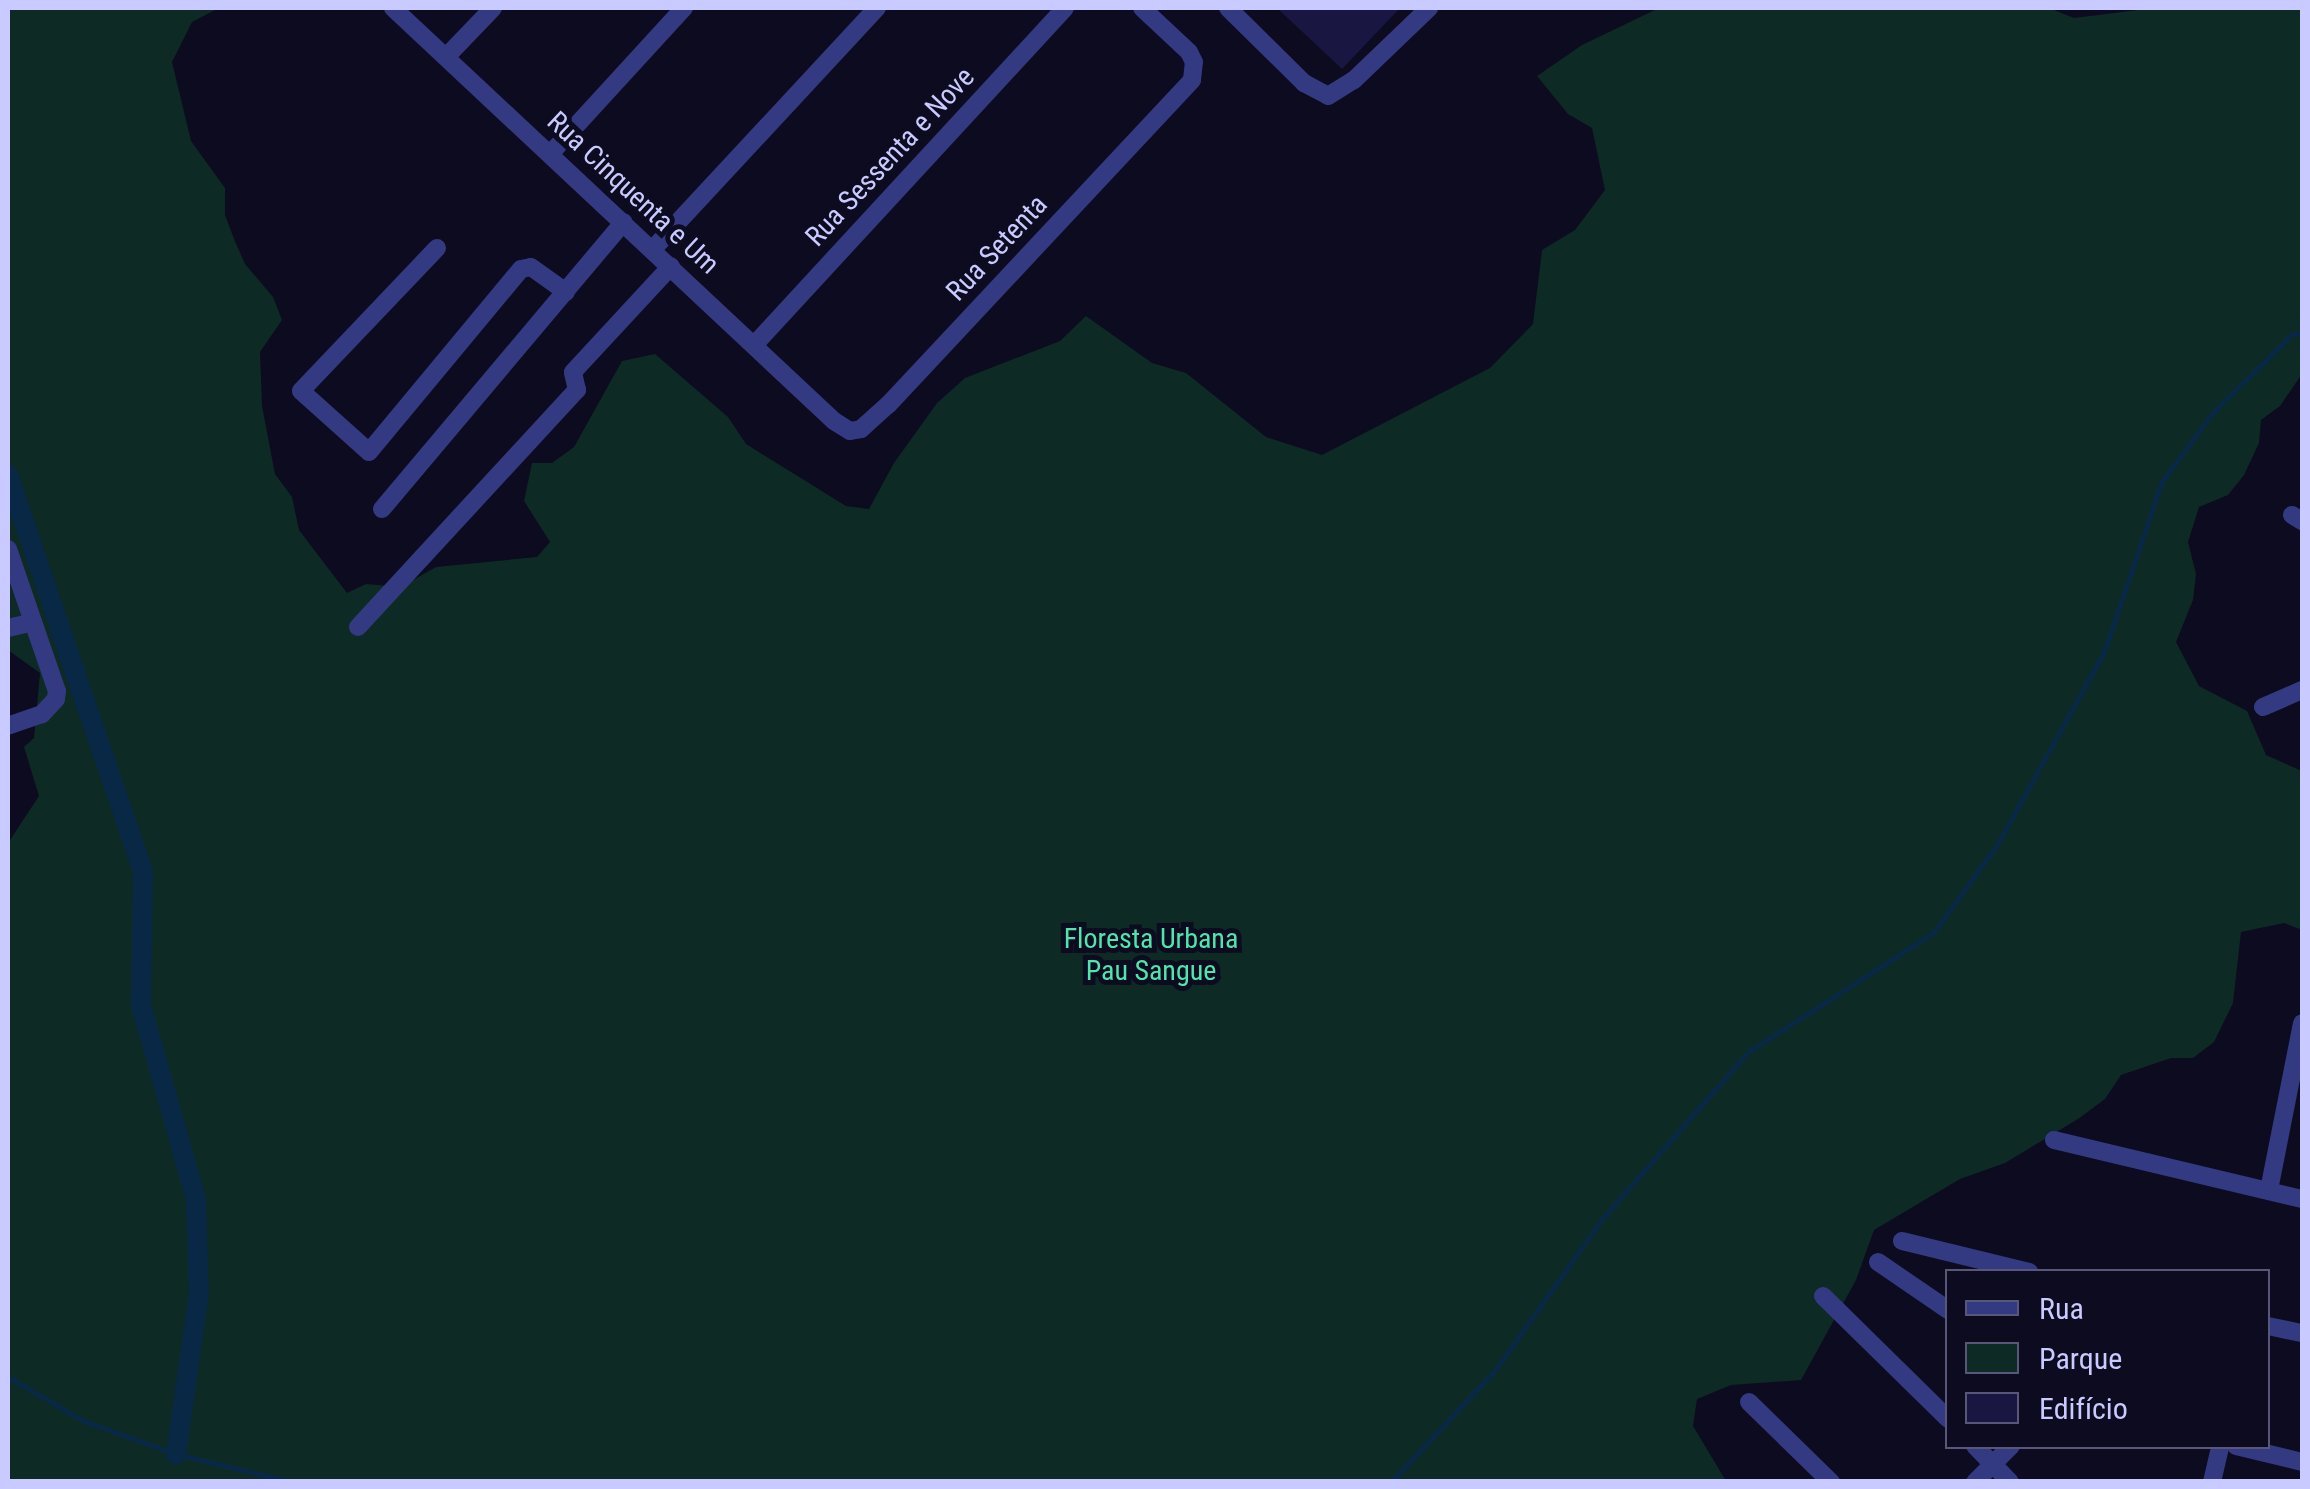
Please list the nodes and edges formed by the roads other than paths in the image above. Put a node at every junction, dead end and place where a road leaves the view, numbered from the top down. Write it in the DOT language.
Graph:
graph roads {
  1 [pos="393,8"];
  2 [pos="493,8"];
  3 [pos="684,8"];
  4 [pos="878,8"];
  5 [pos="1065,8"];
  6 [pos="1142,8"];
  7 [pos="1228,8"];
  8 [pos="1430,8"];
  9 [pos="446,57"];
  10 [pos="551,153"];
  11 [pos="624,222"];
  12 [pos="437,248"];
  13 [pos="654,249"];
  14 [pos="672,266"];
  15 [pos="566,292"];
  16 [pos="755,344"];
  17 [pos="834,421"];
  18 [pos="382,509"];
  19 [pos="8,548"];
  20 [pos="30,623"];
  21 [pos="8,628"];
  22 [pos="358,628"];
  23 [pos="2302,690"];
  24 [pos="2263,707"];
  25 [pos="8,726"];
  26 [pos="2302,1023"];
  27 [pos="2054,1140"];
  28 [pos="2269,1190"];
  29 [pos="2302,1199"];
  30 [pos="1902,1241"];
  31 [pos="1878,1262"];
  32 [pos="2017,1269"];
  33 [pos="1823,1296"];
  34 [pos="1945,1308"];
  35 [pos="2270,1326"];
  36 [pos="2302,1333"];
  37 [pos="1749,1402"];
  38 [pos="1945,1416"];
  39 [pos="1978,1449"];
  40 [pos="2008,1449"];
  41 [pos="2219,1449"];
  42 [pos="2248,1449"];
  43 [pos="2302,1462"];
  44 [pos="1994,1465"];
  45 [pos="1831,1482"];
  46 [pos="1975,1482"];
  47 [pos="2010,1482"];
  48 [pos="2212,1482"];
  1 -- 9 [label="street, Rua Cinquenta e Um"];
  2 -- 9 [label="street"];
  3 -- 10 [label="street"];
  4 -- 13 [label="street"];
  5 -- 16 [label="street, Rua Sessenta e Nove"];
  6 -- 17 [label="street, Rua Setenta"];
  7 -- 8 [label="street"];
  9 -- 10 [label="street, Rua Cinquenta e Um"];
  10 -- 11 [label="street, Rua Cinquenta e Um"];
  11 -- 13 [label="street, Rua Cinquenta e Um"];
  11 -- 15 [label="street"];
  12 -- 15 [label="street"];
  13 -- 14 [label="street, Rua Cinquenta e Um"];
  14 -- 16 [label="street, Rua Cinquenta e Um"];
  14 -- 22 [label="street"];
  15 -- 18 [label="street"];
  16 -- 17 [label="street, Rua Cinquenta e Um"];
  19 -- 20 [label="street"];
  20 -- 21 [label="street"];
  20 -- 25 [label="street"];
  23 -- 24 [label="street"];
  26 -- 28 [label="street"];
  27 -- 28 [label="street"];
  28 -- 29 [label="street"];
  30 -- 32 [label="street"];
  31 -- 34 [label="street"];
  33 -- 38 [label="street"];
  35 -- 36 [label="street"];
  37 -- 45 [label="street"];
  39 -- 44 [label="street"];
  40 -- 44 [label="street"];
  41 -- 48 [label="street"];
  42 -- 43 [label="street"];
  44 -- 46 [label="street"];
  44 -- 47 [label="street"];
}
